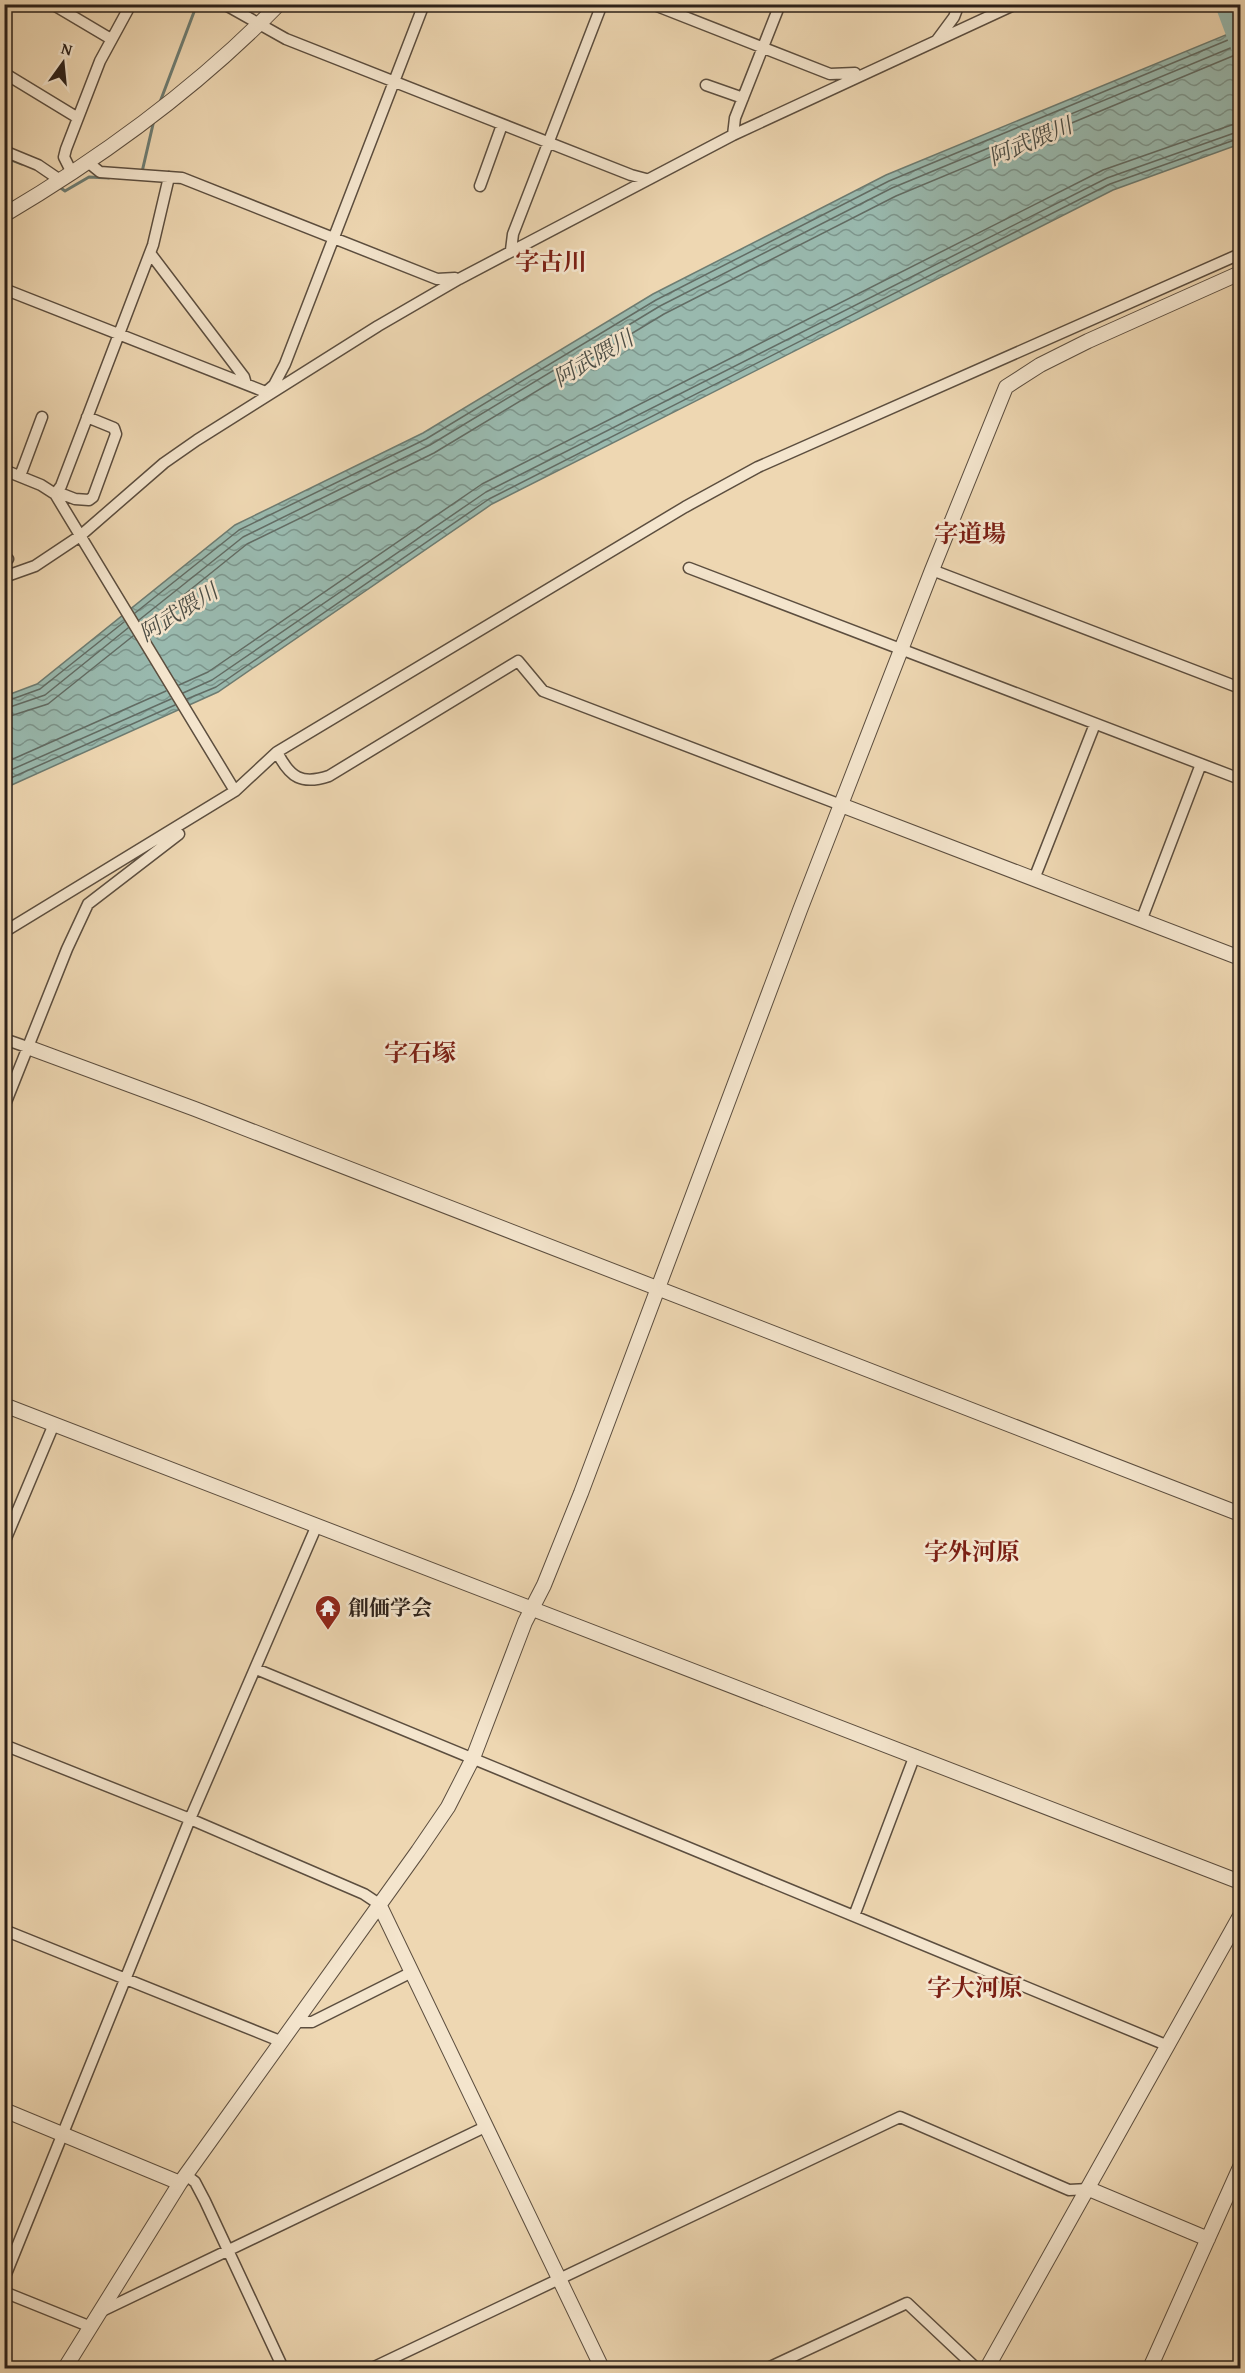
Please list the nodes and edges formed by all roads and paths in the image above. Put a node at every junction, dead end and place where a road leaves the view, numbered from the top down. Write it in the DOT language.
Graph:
graph roads {
  1 [pos="52,4"];
  2 [pos="131,4"];
  3 [pos="224,4"];
  4 [pos="279,4"];
  5 [pos="424,4"];
  6 [pos="602,4"];
  7 [pos="652,4"];
  8 [pos="780,4"];
  9 [pos="959,4"];
  10 [pos="1016,4"];
  11 [pos="260,24"];
  12 [pos="111,39"];
  13 [pos="937,40"];
  14 [pos="763,49"];
  15 [pos="865,72"];
  16 [pos="4,73"];
  17 [pos="394,83"];
  18 [pos="706,85"];
  19 [pos="743,98"];
  20 [pos="78,118"];
  21 [pos="502,125"];
  22 [pos="733,135"];
  23 [pos="549,144"];
  24 [pos="4,151"];
  25 [pos="89,163"];
  26 [pos="66,176"];
  27 [pos="169,177"];
  28 [pos="646,178"];
  29 [pos="480,186"];
  30 [pos="4,215"];
  31 [pos="333,237"];
  32 [pos="511,250"];
  33 [pos="150,253"];
  34 [pos="1240,254"];
  35 [pos="1240,273"];
  36 [pos="459,279"];
  37 [pos="4,288"];
  38 [pos="120,334"];
  39 [pos="246,384"];
  40 [pos="267,394"];
  41 [pos="42,417"];
  42 [pos="87,417"];
  43 [pos="4,470"];
  44 [pos="20,476"];
  45 [pos="56,493"];
  46 [pos="80,536"];
  47 [pos="689,568"];
  48 [pos="932,570"];
  49 [pos="4,577"];
  50 [pos="902,649"];
  51 [pos="1240,688"];
  52 [pos="1095,724"];
  53 [pos="277,752"];
  54 [pos="1201,764"];
  55 [pos="1240,779"];
  56 [pos="232,787"];
  57 [pos="841,805"];
  58 [pos="191,820"];
  59 [pos="1034,879"];
  60 [pos="1141,921"];
  61 [pos="4,932"];
  62 [pos="1240,958"];
  63 [pos="4,1038"];
  64 [pos="30,1048"];
  65 [pos="4,1107"];
  66 [pos="656,1290"];
  67 [pos="4,1405"];
  68 [pos="54,1424"];
  69 [pos="1240,1514"];
  70 [pos="317,1525"];
  71 [pos="4,1543"];
  72 [pos="534,1608"];
  73 [pos="256,1669"];
  74 [pos="4,1745"];
  75 [pos="915,1755"];
  76 [pos="473,1758"];
  77 [pos="190,1819"];
  78 [pos="1240,1882"];
  79 [pos="379,1904"];
  80 [pos="854,1916"];
  81 [pos="1240,1916"];
  82 [pos="4,1930"];
  83 [pos="412,1972"];
  84 [pos="125,1980"];
  85 [pos="294,2022"];
  86 [pos="280,2042"];
  87 [pos="1166,2046"];
  88 [pos="4,2110"];
  89 [pos="485,2127"];
  90 [pos="63,2134"];
  91 [pos="1240,2167"];
  92 [pos="183,2179"];
  93 [pos="1089,2189"];
  94 [pos="1208,2240"];
  95 [pos="228,2251"];
  96 [pos="4,2279"];
  97 [pos="559,2279"];
  98 [pos="4,2292"];
  99 [pos="102,2311"];
  100 [pos="91,2327"];
  101 [pos="65,2368"];
  102 [pos="284,2368"];
  103 [pos="372,2368"];
  104 [pos="602,2368"];
  105 [pos="768,2368"];
  106 [pos="976,2368"];
  107 [pos="987,2368"];
  108 [pos="1150,2368"];
  1 -- 12 [label="street"];
  2 -- 12 [label="street"];
  3 -- 11 [label="street"];
  4 -- 11 [label="street"];
  5 -- 17 [label="street"];
  6 -- 23 [label="street"];
  7 -- 14 [label="street"];
  8 -- 14 [label="street"];
  9 -- 13 [label="street"];
  10 -- 13 [label="street"];
  11 -- 17 [label="street"];
  11 -- 25 [label="street"];
  12 -- 20 [label="street"];
  13 -- 15 [label="street"];
  14 -- 15 [label="street"];
  14 -- 19 [label="street"];
  15 -- 22 [label="street"];
  16 -- 20 [label="street"];
  17 -- 21 [label="street"];
  17 -- 31 [label="street"];
  18 -- 19 [label="street"];
  19 -- 22 [label="street"];
  20 -- 26 [label="street"];
  21 -- 23 [label="street"];
  21 -- 29 [label="street"];
  22 -- 28 [label="street"];
  23 -- 28 [label="street"];
  23 -- 32 [label="street"];
  24 -- 26 [label="street"];
  25 -- 26 [label="street"];
  25 -- 27 [label="street"];
  26 -- 30 [label="street"];
  27 -- 31 [label="street"];
  27 -- 33 [label="street"];
  28 -- 32 [label="street"];
  31 -- 36 [label="street"];
  31 -- 40 [label="street"];
  32 -- 36 [label="street"];
  33 -- 38 [label="street"];
  33 -- 39 [label="street"];
  34 -- 53 [label="street"];
  35 -- 48 [label="street"];
  36 -- 40 [label="street"];
  37 -- 38 [label="street"];
  38 -- 39 [label="street"];
  38 -- 42 [label="street"];
  39 -- 40 [label="street"];
  40 -- 46 [label="street"];
  41 -- 44 [label="street"];
  42 -- 45 [label="street"];
  42 -- 45 [label="street"];
  43 -- 44 [label="street"];
  44 -- 45 [label="street"];
  45 -- 46 [label="street"];
  46 -- 49 [label="street"];
  46 -- 56 [label="street"];
  47 -- 50 [label="street"];
  48 -- 50 [label="street"];
  48 -- 51 [label="street"];
  50 -- 52 [label="street"];
  50 -- 57 [label="street"];
  52 -- 54 [label="street"];
  52 -- 59 [label="street"];
  53 -- 56 [label="street"];
  53 -- 57 [label="street"];
  54 -- 55 [label="street"];
  54 -- 60 [label="street"];
  56 -- 58 [label="street"];
  57 -- 59 [label="street"];
  57 -- 66 [label="street"];
  58 -- 61 [label="street"];
  58 -- 64 [label="street"];
  59 -- 60 [label="street"];
  60 -- 62 [label="street"];
  63 -- 64 [label="street"];
  64 -- 65 [label="street"];
  64 -- 66 [label="street"];
  66 -- 69 [label="street"];
  66 -- 72 [label="street"];
  67 -- 68 [label="street"];
  68 -- 70 [label="street"];
  68 -- 71 [label="street"];
  70 -- 72 [label="street"];
  70 -- 73 [label="street"];
  72 -- 75 [label="street"];
  72 -- 76 [label="street"];
  73 -- 76 [label="street"];
  73 -- 77 [label="street"];
  74 -- 77 [label="street"];
  75 -- 78 [label="street"];
  75 -- 80 [label="street"];
  76 -- 79 [label="street"];
  76 -- 80 [label="street"];
  77 -- 79 [label="street"];
  77 -- 84 [label="street"];
  79 -- 83 [label="street"];
  79 -- 85 [label="street"];
  80 -- 87 [label="street"];
  81 -- 87 [label="street"];
  82 -- 84 [label="street"];
  83 -- 85 [label="street"];
  83 -- 89 [label="street"];
  84 -- 86 [label="street"];
  84 -- 90 [label="street"];
  85 -- 86 [label="street"];
  86 -- 92 [label="street"];
  87 -- 93 [label="street"];
  88 -- 90 [label="street"];
  89 -- 95 [label="street"];
  89 -- 97 [label="street"];
  90 -- 92 [label="street"];
  90 -- 96 [label="street"];
  91 -- 94 [label="street"];
  92 -- 95 [label="street"];
  92 -- 99 [label="street"];
  93 -- 94 [label="street"];
  93 -- 97 [label="street"];
  93 -- 107 [label="street"];
  94 -- 108 [label="street"];
  95 -- 99 [label="street"];
  95 -- 102 [label="street"];
  97 -- 103 [label="street"];
  97 -- 104 [label="street"];
  98 -- 100 [label="street"];
  99 -- 100 [label="street"];
  100 -- 101 [label="street"];
  105 -- 106 [label="street"];
}
